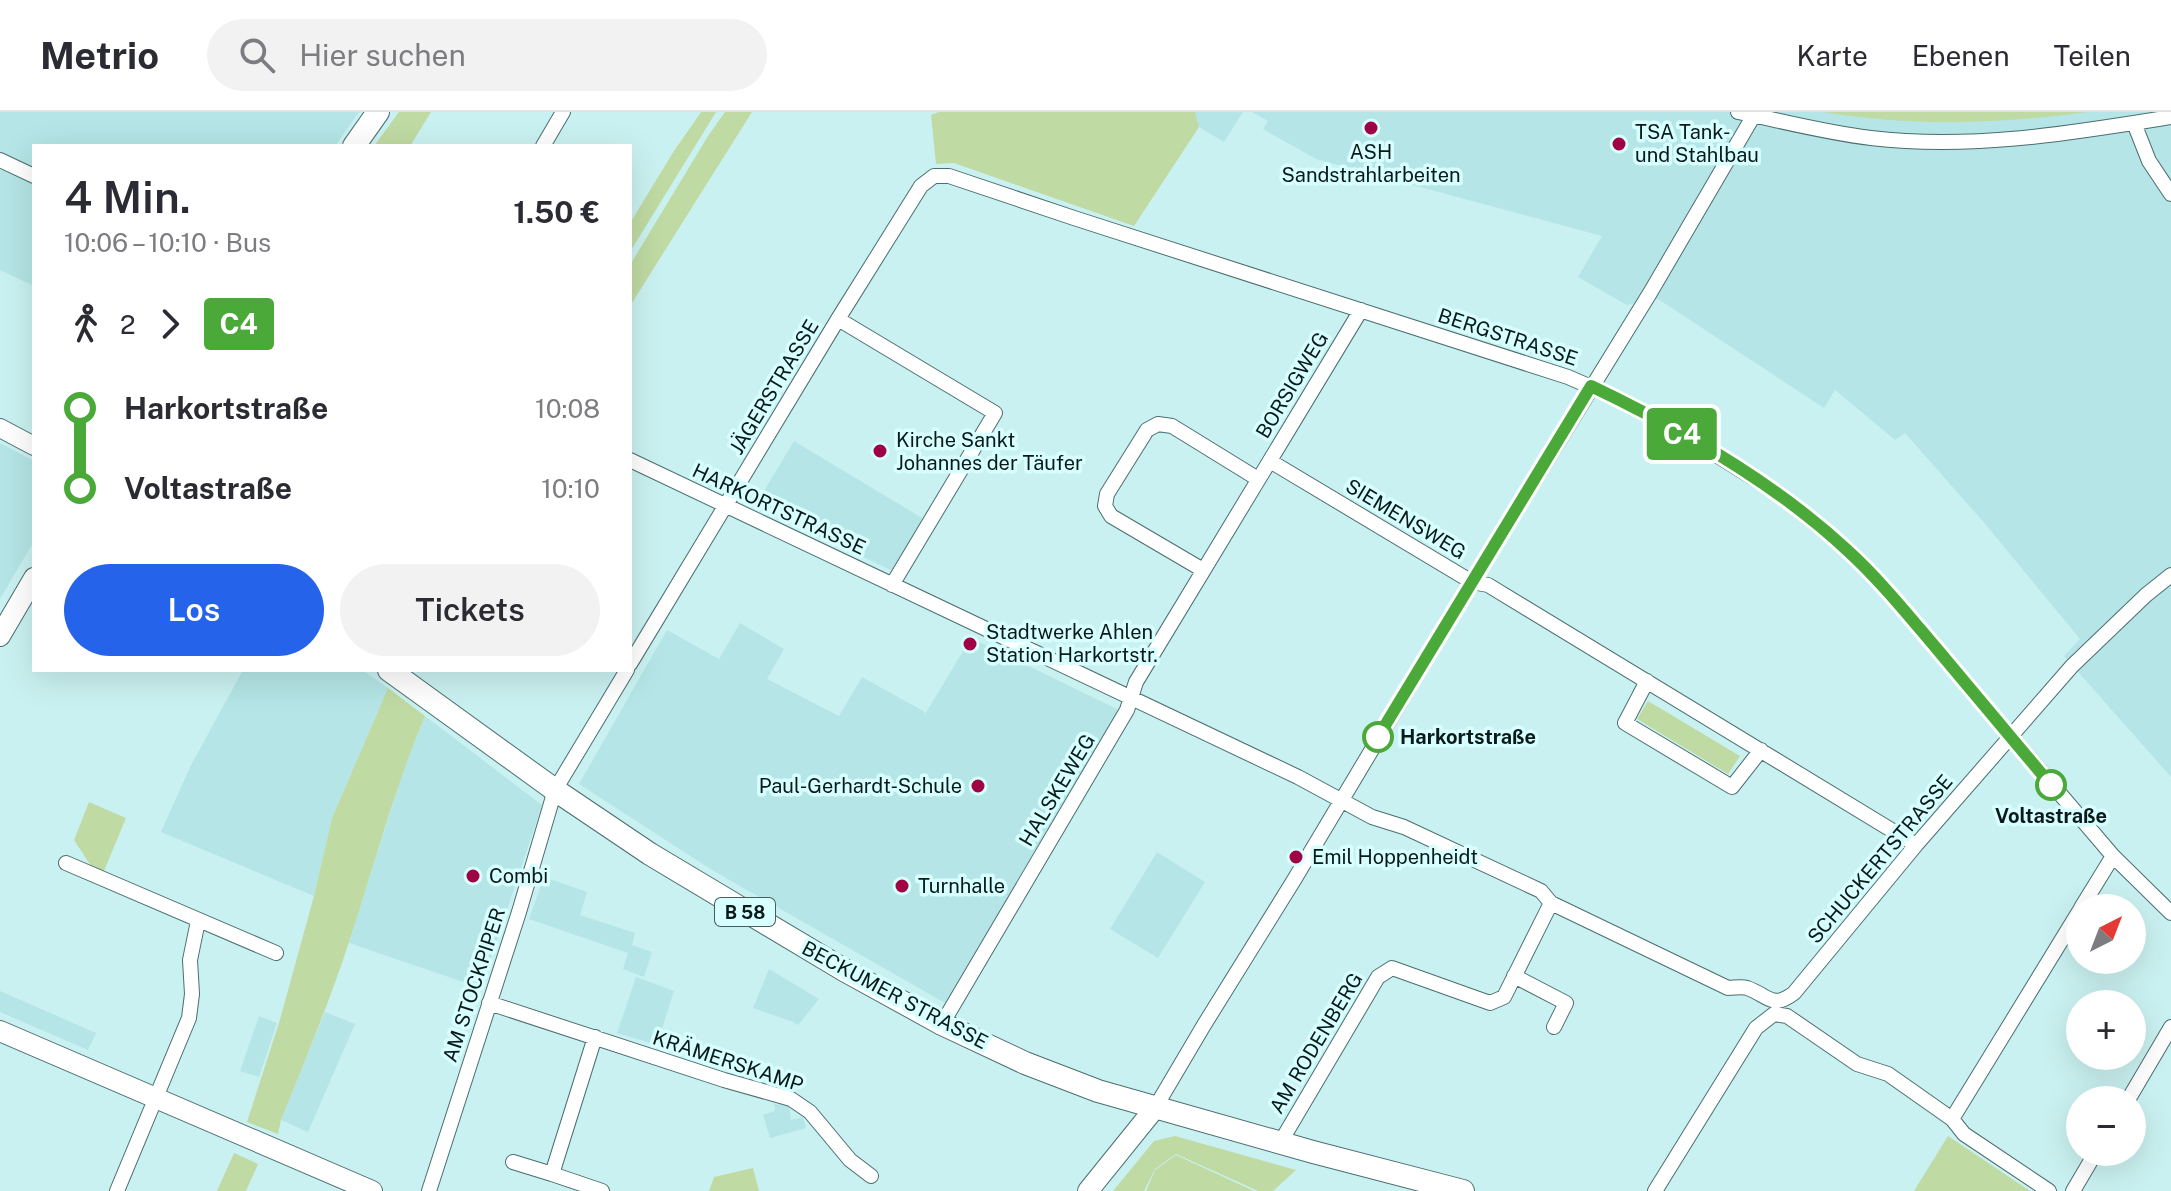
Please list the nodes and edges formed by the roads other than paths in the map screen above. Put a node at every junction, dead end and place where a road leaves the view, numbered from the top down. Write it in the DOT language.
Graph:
graph roads {
  1 [pos="378,112"];
  2 [pos="563,112"];
  3 [pos="1738,112"];
  4 [pos="1754,115"];
  5 [pos="2171,117"];
  6 [pos="2134,123"];
  7 [pos="355,144"];
  8 [pos="544,144"];
  9 [pos="0,160"];
  10 [pos="32,175"];
  11 [pos="934,176"];
  12 [pos="2171,194"];
  13 [pos="1361,310"];
  14 [pos="838,319"];
  15 [pos="1591,386"];
  16 [pos="0,428"];
  17 [pos="32,445"];
  18 [pos="632,461"];
  19 [pos="1270,461"];
  20 [pos="1258,479"];
  21 [pos="725,506"];
  22 [pos="1203,570"];
  23 [pos="2171,575"];
  24 [pos="32,581"];
  25 [pos="1472,582"];
  26 [pos="892,585"];
  27 [pos="0,636"];
  28 [pos="632,661"];
  29 [pos="392,672"];
  30 [pos="626,672"];
  31 [pos="1647,681"];
  32 [pos="1131,699"];
  33 [pos="2011,737"];
  34 [pos="1761,750"];
  35 [pos="555,790"];
  36 [pos="1341,801"];
  37 [pos="1916,845"];
  38 [pos="2113,856"];
  39 [pos="66,863"];
  40 [pos="2089,894"];
  41 [pos="1551,903"];
  42 [pos="2171,913"];
  43 [pos="198,921"];
  44 [pos="2066,932"];
  45 [pos="276,953"];
  46 [pos="1514,976"];
  47 [pos="489,1003"];
  48 [pos="1775,1008"];
  49 [pos="942,1024"];
  50 [pos="1554,1027"];
  51 [pos="2171,1027"];
  52 [pos="0,1031"];
  53 [pos="595,1037"];
  54 [pos="2136,1086"];
  55 [pos="156,1099"];
  56 [pos="1155,1108"];
  57 [pos="1952,1119"];
  58 [pos="1280,1143"];
  59 [pos="513,1162"];
  60 [pos="2088,1166"];
  61 [pos="552,1174"];
  62 [pos="871,1176"];
  63 [pos="1409,1184"];
  64 [pos="117,1191"];
  65 [pos="372,1191"];
  66 [pos="429,1191"];
  67 [pos="602,1191"];
  68 [pos="1088,1191"];
  69 [pos="1463,1191"];
  70 [pos="1655,1191"];
  71 [pos="2049,1191"];
  72 [pos="2073,1191"];
  1 -- 7 [label="main road"];
  2 -- 8 [label="street"];
  3 -- 4 [label="street"];
  4 -- 6 [label="street"];
  4 -- 15 [label="street"];
  5 -- 6 [label="street"];
  6 -- 12 [label="street"];
  9 -- 10 [label="street"];
  11 -- 13 [label="street, BERGSTRASSE"];
  11 -- 14 [label="street, JÄGERSTRASSE"];
  13 -- 15 [label="street, BERGSTRASSE"];
  13 -- 19 [label="street, BORSIGWEG"];
  14 -- 21 [label="street, JÄGERSTRASSE"];
  14 -- 26 [label="street"];
  15 -- 25 [label="street"];
  15 -- 33 [label="street, BERGSTRASSE"];
  16 -- 17 [label="street"];
  18 -- 21 [label="street, HARKORTSTRASSE"];
  19 -- 20 [label="street, BORSIGWEG"];
  19 -- 25 [label="street, SIEMENSWEG"];
  20 -- 22 [label="street, BORSIGWEG"];
  20 -- 22 [label="street"];
  21 -- 26 [label="street, HARKORTSTRASSE"];
  21 -- 28 [label="street, JÄGERSTRASSE"];
  22 -- 32 [label="street, BORSIGWEG"];
  23 -- 33 [label="street"];
  24 -- 27 [label="main road"];
  25 -- 31 [label="street, SIEMENSWEG"];
  25 -- 36 [label="street"];
  26 -- 32 [label="street, HARKORTSTRASSE"];
  29 -- 35 [label="main road, BECKUMER STRASSE / B 58"];
  30 -- 35 [label="street"];
  31 -- 34 [label="street, SIEMENSWEG"];
  31 -- 34 [label="street"];
  32 -- 36 [label="street, HARKORTSTRASSE"];
  32 -- 49 [label="street, HALSKEWEG"];
  33 -- 37 [label="street, SCHUCKERTSTRASSE"];
  33 -- 38 [label="street, BERGSTRASSE"];
  34 -- 37 [label="street, SIEMENSWEG"];
  35 -- 47 [label="street, AM STOCKPIPER"];
  35 -- 49 [label="main road, BECKUMER STRASSE / B 58"];
  36 -- 41 [label="street, HARKORTSTRASSE"];
  36 -- 56 [label="street"];
  37 -- 48 [label="street, SCHUCKERTSTRASSE"];
  38 -- 40 [label="street"];
  38 -- 42 [label="street, BERGSTRASSE"];
  39 -- 43 [label="street"];
  41 -- 46 [label="street, AM RODENBERG"];
  41 -- 48 [label="street, HARKORTSTRASSE"];
  43 -- 45 [label="street"];
  43 -- 55 [label="street"];
  44 -- 57 [label="street"];
  46 -- 50 [label="street"];
  46 -- 58 [label="street, AM RODENBERG"];
  47 -- 53 [label="street, KRÄMERSKAMP"];
  47 -- 66 [label="street, AM STOCKPIPER"];
  48 -- 57 [label="street, HARKORTSTRASSE"];
  48 -- 70 [label="street, SCHUCKERTSTRASSE"];
  49 -- 56 [label="main road, BECKUMER STRASSE / B 58"];
  51 -- 54 [label="street"];
  52 -- 55 [label="main road"];
  53 -- 61 [label="street"];
  53 -- 62 [label="street, KRÄMERSKAMP"];
  55 -- 64 [label="street"];
  55 -- 65 [label="main road"];
  56 -- 58 [label="main road, BECKUMER STRASSE / B 58"];
  56 -- 68 [label="main road"];
  57 -- 71 [label="street, HARKORTSTRASSE"];
  58 -- 63 [label="main road, BECKUMER STRASSE / B 58"];
  59 -- 61 [label="street"];
  60 -- 72 [label="street"];
  61 -- 67 [label="street"];
  63 -- 69 [label="main road, BECKUMER STRASSE / B 58"];
}
